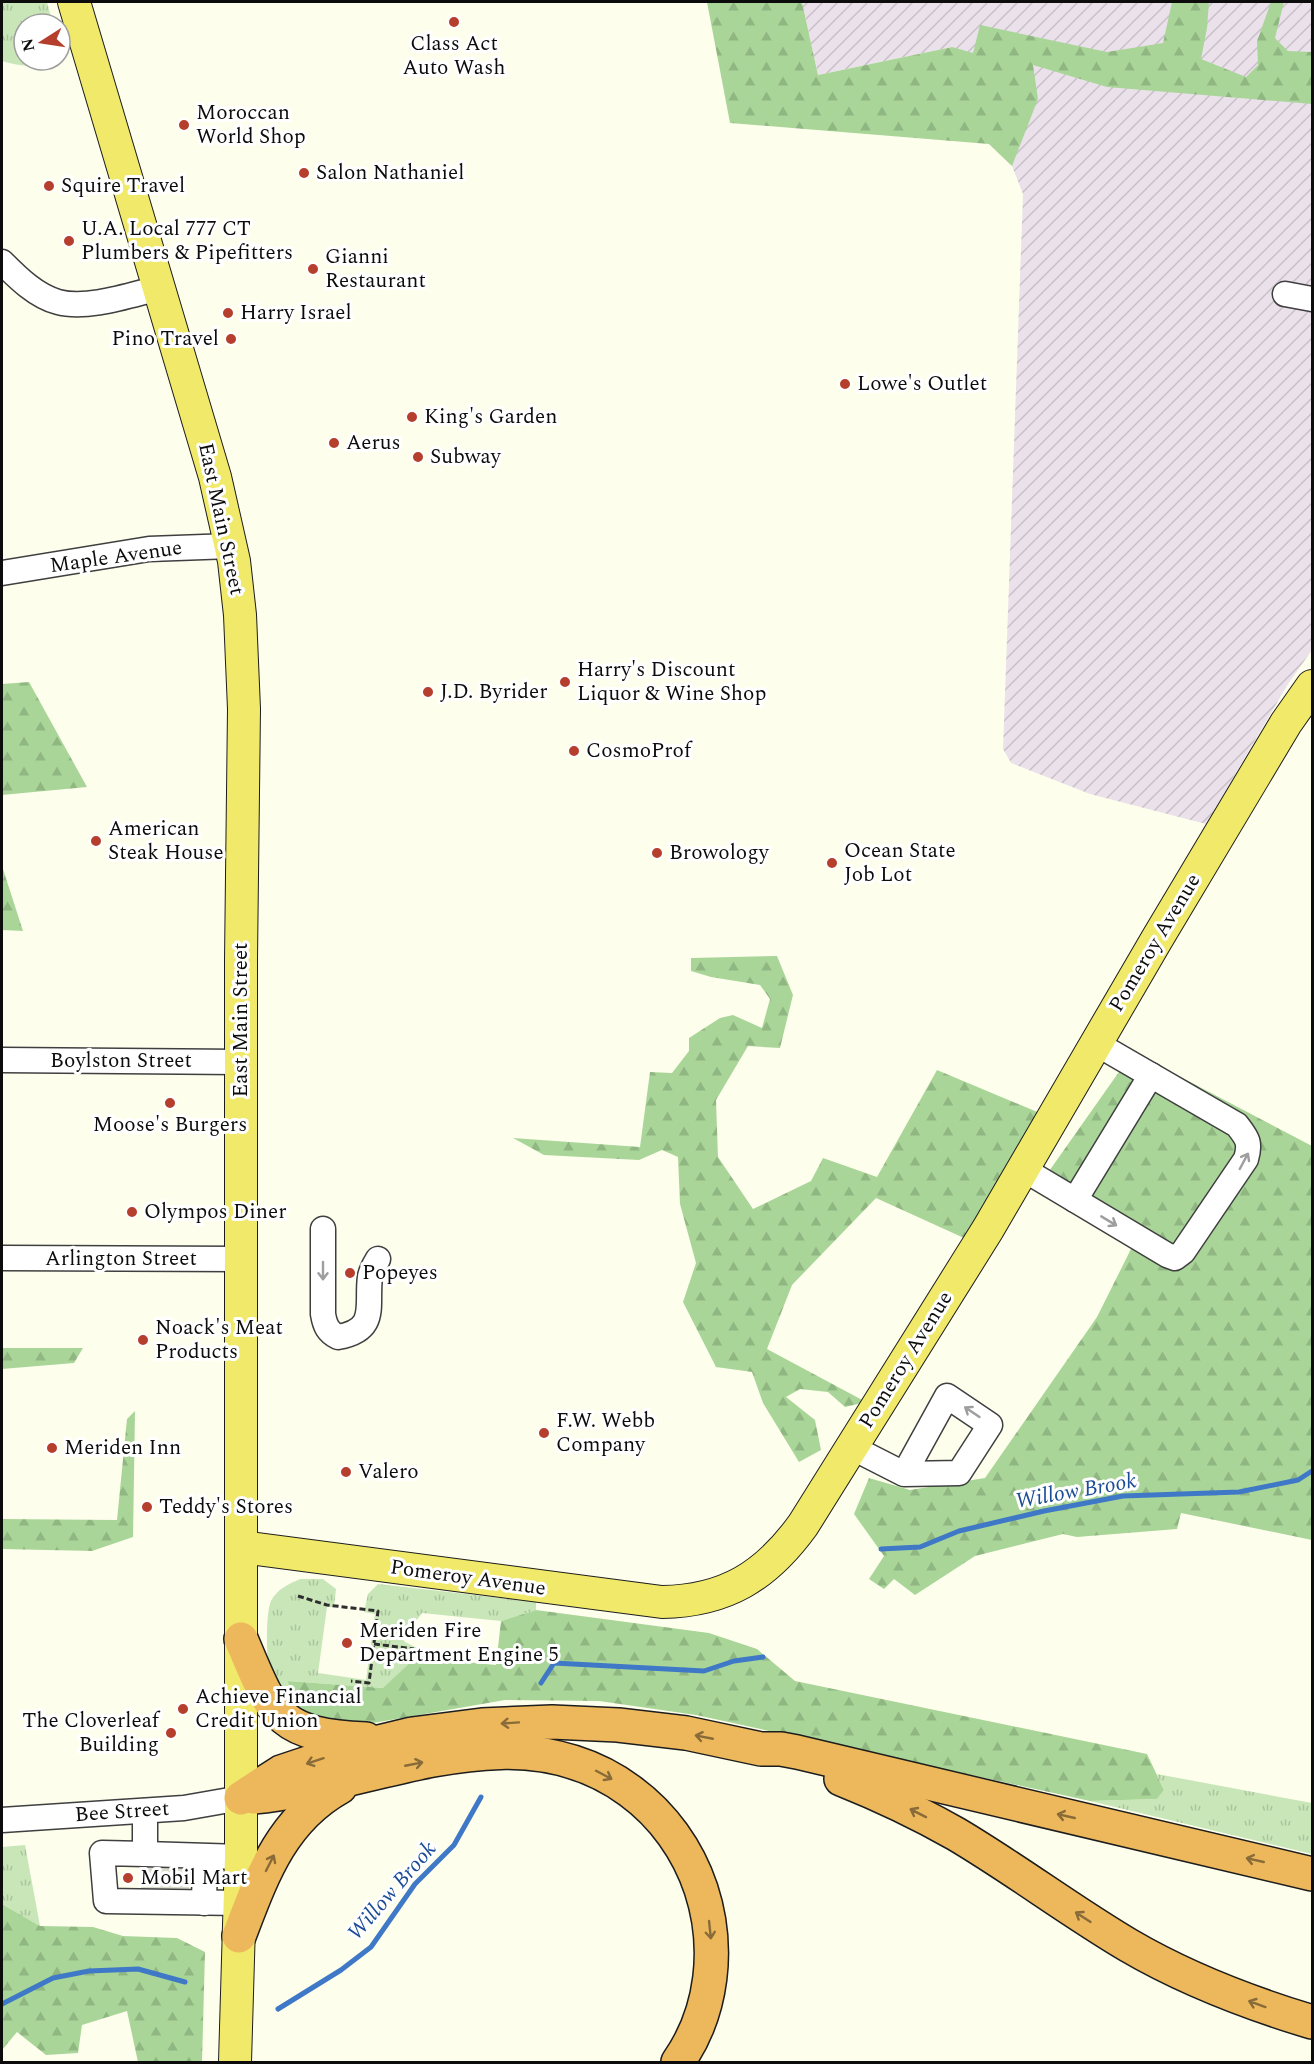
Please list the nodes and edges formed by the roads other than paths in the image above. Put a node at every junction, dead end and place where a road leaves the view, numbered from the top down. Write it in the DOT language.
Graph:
graph roads {
  1 [pos="74,2"];
  2 [pos="2,262"];
  3 [pos="159,288"];
  4 [pos="1285,294"];
  5 [pos="1312,298"];
  6 [pos="231,546"];
  7 [pos="2,573"];
  8 [pos="1312,686"];
  9 [pos="1097,1044"];
  10 [pos="2,1060"];
  11 [pos="240,1062"];
  12 [pos="1151,1075"];
  13 [pos="1023,1169"];
  14 [pos="1075,1200"];
  15 [pos="323,1229"];
  16 [pos="2,1258"];
  17 [pos="240,1259"];
  18 [pos="378,1259"];
  19 [pos="852,1447"];
  20 [pos="904,1474"];
  21 [pos="241,1548"];
  22 [pos="241,1639"];
  23 [pos="392,1739"];
  24 [pos="761,1749"];
  25 [pos="357,1777"];
  26 [pos="241,1798"];
  27 [pos="145,1811"];
  28 [pos="2,1820"];
  29 [pos="206,1857"];
  30 [pos="241,1857"];
  31 [pos="161,1859"];
  32 [pos="1312,1874"];
  33 [pos="204,1903"];
  34 [pos="240,1903"];
  35 [pos="239,1936"];
  36 [pos="1312,2022"];
  37 [pos="236,2062"];
  38 [pos="678,2062"];
  1 -- 3 [label="main road, East Main Street"];
  2 -- 3 [label="street"];
  3 -- 6 [label="main road, East Main Street"];
  4 -- 5 [label="street"];
  6 -- 7 [label="street, Maple Avenue"];
  6 -- 11 [label="main road, East Main Street"];
  8 -- 9 [label="main road, Pomeroy Avenue"];
  9 -- 12 [label="street"];
  9 -- 13 [label="main road, Pomeroy Avenue"];
  10 -- 11 [label="street, Boylston Street"];
  11 -- 17 [label="main road, East Main Street"];
  12 -- 14 [label="street"];
  14 -- 12 [label="street, one-way"];
  13 -- 14 [label="street"];
  13 -- 19 [label="main road, Pomeroy Avenue"];
  15 -- 18 [label="street, one-way"];
  16 -- 17 [label="street, Arlington Street"];
  17 -- 21 [label="main road, East Main Street"];
  19 -- 20 [label="street"];
  19 -- 21 [label="main road, Pomeroy Avenue"];
  21 -- 22 [label="main road, East Main Street"];
  22 -- 23 [label="highway"];
  22 -- 26 [label="main road, East Main Street"];
  24 -- 23 [label="highway, one-way"];
  23 -- 26 [label="highway, one-way"];
  32 -- 24 [label="highway, one-way"];
  36 -- 24 [label="highway, one-way"];
  25 -- 26 [label="highway"];
  35 -- 25 [label="highway, one-way"];
  25 -- 38 [label="highway, one-way"];
  26 -- 27 [label="street, Bee Street"];
  26 -- 30 [label="main road, East Main Street"];
  27 -- 28 [label="street, Bee Street"];
  27 -- 31 [label="street"];
  29 -- 30 [label="street"];
  29 -- 31 [label="street"];
  29 -- 33 [label="street"];
  30 -- 34 [label="main road, East Main Street"];
  31 -- 33 [label="street"];
  33 -- 34 [label="street"];
  34 -- 35 [label="main road, East Main Street"];
  35 -- 37 [label="main road, East Main Street"];
}
